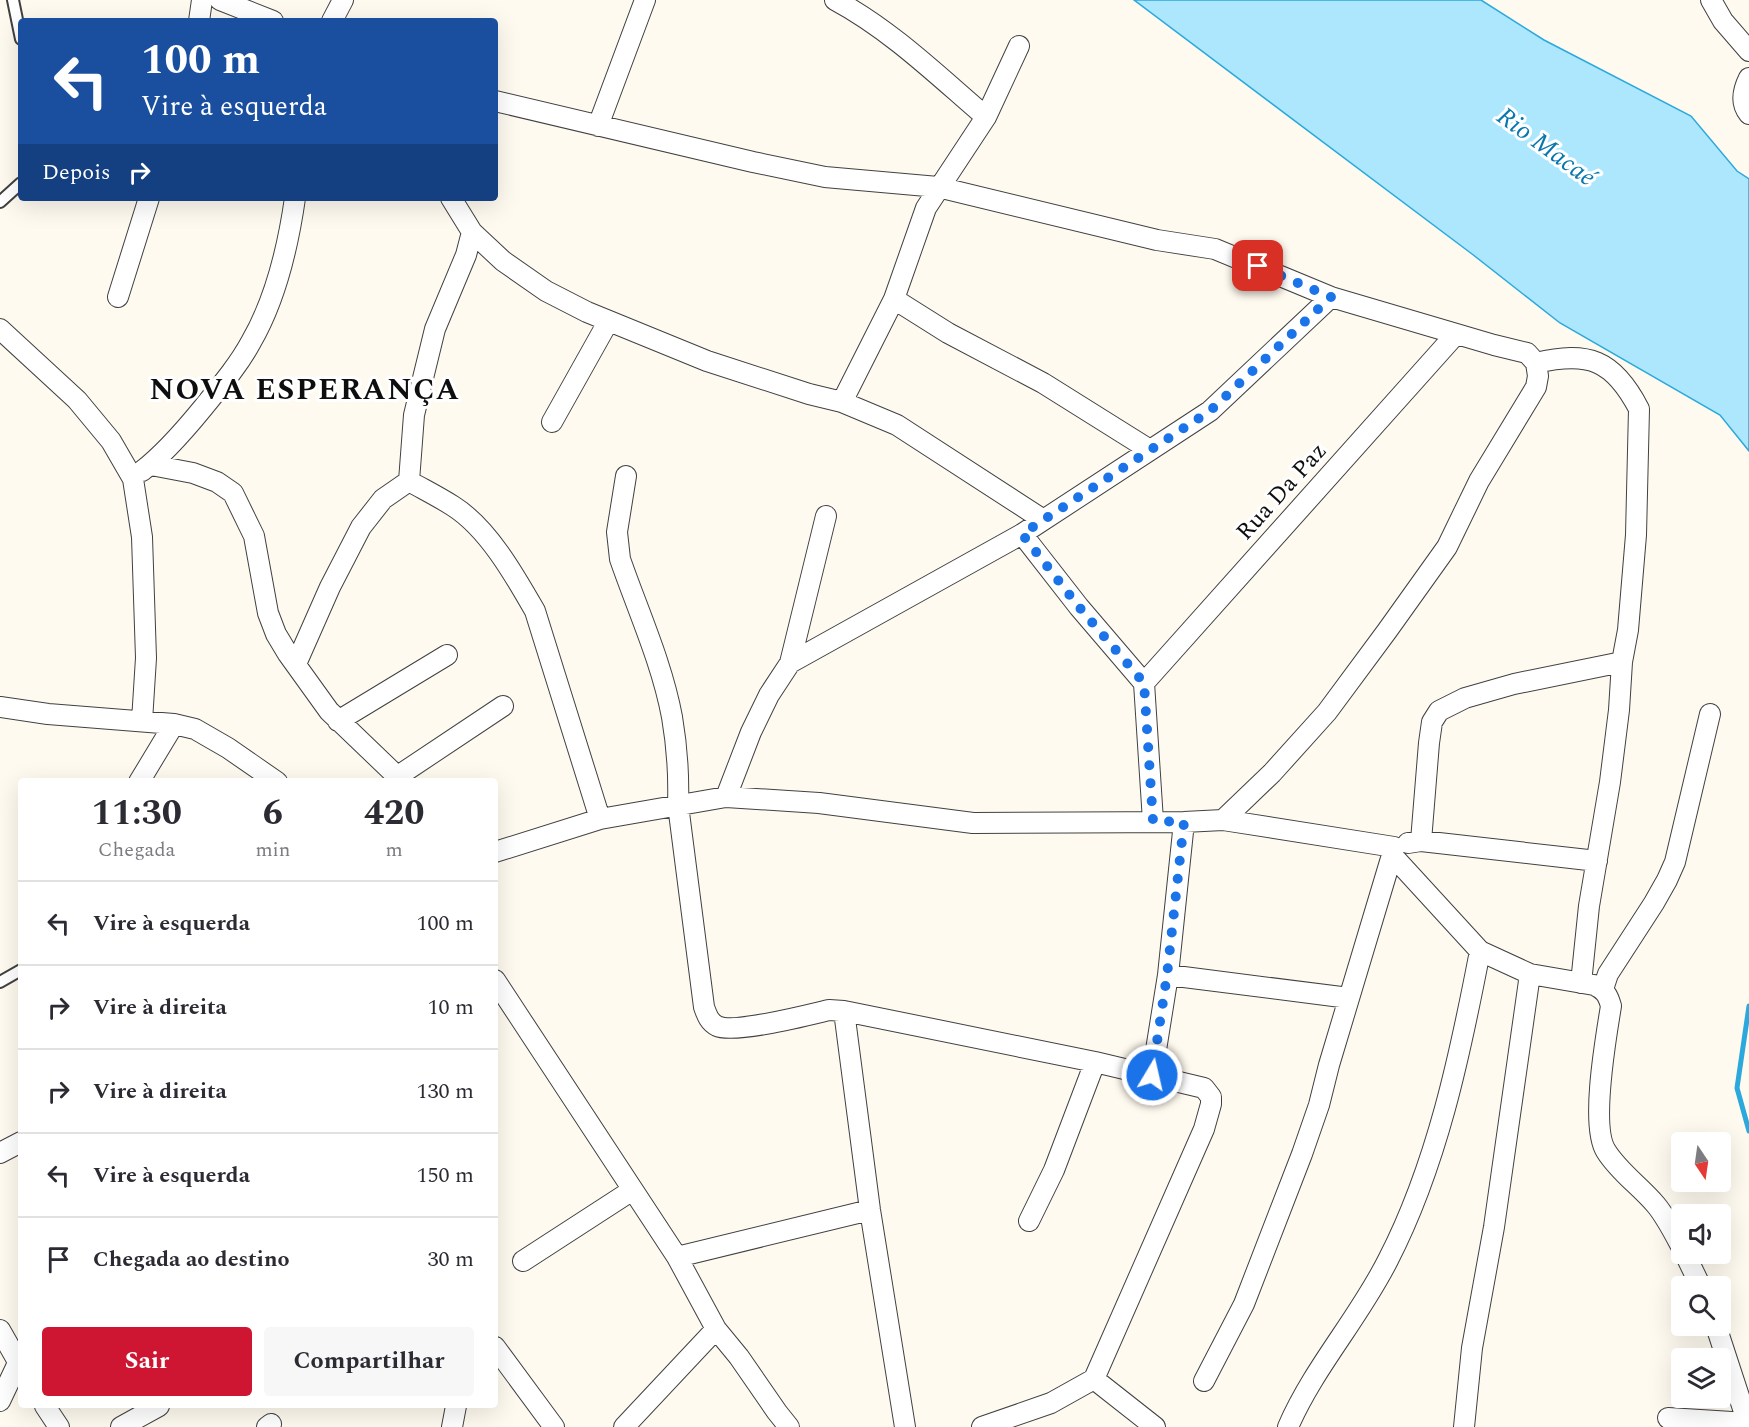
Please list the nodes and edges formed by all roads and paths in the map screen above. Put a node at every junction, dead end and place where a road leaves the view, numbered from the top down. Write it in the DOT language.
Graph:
graph roads {
  1 [pos="12,0"];
  2 [pos="202,0"];
  3 [pos="220,0"];
  4 [pos="343,0"];
  5 [pos="645,0"];
  6 [pos="836,0"];
  7 [pos="1711,0"];
  8 [pos="199,18"];
  9 [pos="265,18"];
  10 [pos="334,18"];
  11 [pos="18,26"];
  12 [pos="1019,46"];
  13 [pos="1749,51"];
  14 [pos="1749,78"];
  15 [pos="498,102"];
  16 [pos="1749,114"];
  17 [pos="986,117"];
  18 [pos="598,126"];
  19 [pos="18,186"];
  20 [pos="938,188"];
  21 [pos="148,201"];
  22 [pos="295,201"];
  23 [pos="453,201"];
  24 [pos="0,202"];
  25 [pos="472,232"];
  26 [pos="118,297"];
  27 [pos="1331,297"];
  28 [pos="894,299"];
  29 [pos="608,322"];
  30 [pos="0,329"];
  31 [pos="1456,334"];
  32 [pos="1536,363"];
  33 [pos="842,402"];
  34 [pos="552,422"];
  35 [pos="1150,450"];
  36 [pos="151,465"];
  37 [pos="626,476"];
  38 [pos="133,479"];
  39 [pos="409,481"];
  40 [pos="826,516"];
  41 [pos="1042,519"];
  42 [pos="1022,534"];
  43 [pos="447,655"];
  44 [pos="1622,662"];
  45 [pos="790,663"];
  46 [pos="296,664"];
  47 [pos="1144,683"];
  48 [pos="503,706"];
  49 [pos="0,707"];
  50 [pos="1710,714"];
  51 [pos="142,721"];
  52 [pos="338,721"];
  53 [pos="174,724"];
  54 [pos="141,778"];
  55 [pos="271,778"];
  56 [pos="399,778"];
  57 [pos="401,778"];
  58 [pos="726,797"];
  59 [pos="678,804"];
  60 [pos="600,819"];
  61 [pos="1223,820"];
  62 [pos="1153,821"];
  63 [pos="1184,822"];
  64 [pos="1420,841"];
  65 [pos="498,851"];
  66 [pos="1393,851"];
  67 [pos="1597,861"];
  68 [pos="1480,951"];
  69 [pos="18,972"];
  70 [pos="1530,974"];
  71 [pos="1167,975"];
  72 [pos="0,982"];
  73 [pos="1581,982"];
  74 [pos="498,985"];
  75 [pos="1603,989"];
  76 [pos="1349,998"];
  77 [pos="844,1011"];
  78 [pos="1095,1062"];
  79 [pos="1152,1075"];
  80 [pos="18,1144"];
  81 [pos="0,1153"];
  82 [pos="632,1191"];
  83 [pos="870,1210"];
  84 [pos="1029,1221"];
  85 [pos="1671,1229"];
  86 [pos="676,1257"];
  87 [pos="523,1261"];
  88 [pos="716,1329"];
  89 [pos="0,1330"];
  90 [pos="1719,1336"];
  91 [pos="498,1354"];
  92 [pos="18,1362"];
  93 [pos="18,1369"];
  94 [pos="1094,1379"];
  95 [pos="1204,1381"];
  96 [pos="0,1401"];
  97 [pos="46,1408"];
  98 [pos="155,1408"];
  99 [pos="456,1408"];
  100 [pos="1668,1418"];
  101 [pos="1748,1425"];
  102 [pos="59,1427"];
  103 [pos="120,1427"];
  104 [pos="452,1427"];
  105 [pos="554,1427"];
  106 [pos="624,1427"];
  107 [pos="789,1427"];
  108 [pos="905,1427"];
  109 [pos="982,1427"];
  110 [pos="1155,1427"];
  111 [pos="1288,1427"];
  112 [pos="1464,1427"];
  1 -- 11 [label="lane"];
  2 -- 8 [label="street"];
  3 -- 9 [label="street"];
  4 -- 10 [label="street"];
  5 -- 18 [label="street"];
  6 -- 17 [label="street"];
  7 -- 13 [label="street"];
  12 -- 17 [label="street"];
  14 -- 16 [label="street"];
  15 -- 18 [label="street"];
  17 -- 20 [label="street"];
  18 -- 20 [label="street"];
  19 -- 24 [label="lane"];
  20 -- 27 [label="street"];
  20 -- 28 [label="street"];
  21 -- 26 [label="street"];
  22 -- 36 [label="street"];
  23 -- 25 [label="street"];
  25 -- 29 [label="street"];
  25 -- 39 [label="street"];
  27 -- 31 [label="street"];
  27 -- 35 [label="street"];
  28 -- 33 [label="street"];
  28 -- 35 [label="street"];
  29 -- 33 [label="street"];
  29 -- 34 [label="street"];
  30 -- 38 [label="street"];
  31 -- 32 [label="street"];
  31 -- 47 [label="street, Rua Da Paz"];
  32 -- 44 [label="street"];
  32 -- 61 [label="street"];
  33 -- 41 [label="street"];
  35 -- 41 [label="street"];
  36 -- 38 [label="street"];
  36 -- 46 [label="street"];
  37 -- 59 [label="street"];
  38 -- 51 [label="street"];
  39 -- 46 [label="street"];
  39 -- 60 [label="street"];
  40 -- 45 [label="street"];
  41 -- 42 [label="street"];
  42 -- 45 [label="street"];
  42 -- 47 [label="street"];
  43 -- 52 [label="street"];
  44 -- 64 [label="street"];
  44 -- 67 [label="street"];
  45 -- 58 [label="street"];
  46 -- 52 [label="street"];
  47 -- 62 [label="street"];
  48 -- 57 [label="street"];
  49 -- 51 [label="street"];
  50 -- 75 [label="street"];
  51 -- 53 [label="street"];
  52 -- 56 [label="street"];
  53 -- 54 [label="street"];
  53 -- 55 [label="street"];
  58 -- 59 [label="street"];
  58 -- 62 [label="street"];
  59 -- 60 [label="street"];
  59 -- 77 [label="street"];
  60 -- 65 [label="street"];
  61 -- 63 [label="street"];
  61 -- 66 [label="street"];
  62 -- 63 [label="street"];
  63 -- 71 [label="street"];
  64 -- 66 [label="street"];
  64 -- 67 [label="street"];
  66 -- 68 [label="street"];
  66 -- 76 [label="street"];
  67 -- 73 [label="street"];
  68 -- 70 [label="street"];
  68 -- 111 [label="street"];
  69 -- 72 [label="lane"];
  70 -- 73 [label="street"];
  70 -- 112 [label="street"];
  71 -- 76 [label="street"];
  71 -- 79 [label="street"];
  73 -- 75 [label="street"];
  74 -- 82 [label="street"];
  75 -- 85 [label="street"];
  76 -- 95 [label="street"];
  77 -- 78 [label="street"];
  77 -- 83 [label="street"];
  78 -- 79 [label="street"];
  78 -- 84 [label="street"];
  79 -- 94 [label="street"];
  80 -- 81 [label="street"];
  82 -- 86 [label="street"];
  82 -- 87 [label="street"];
  83 -- 86 [label="street"];
  83 -- 108 [label="street"];
  86 -- 88 [label="street"];
  88 -- 106 [label="street"];
  88 -- 107 [label="street"];
  89 -- 92 [label="street"];
  90 -- 101 [label="street"];
  91 -- 105 [label="street"];
  93 -- 96 [label="street"];
  94 -- 109 [label="street"];
  94 -- 110 [label="street"];
  97 -- 102 [label="street"];
  98 -- 103 [label="street"];
  99 -- 104 [label="street"];
  100 -- 101 [label="street"];
}
